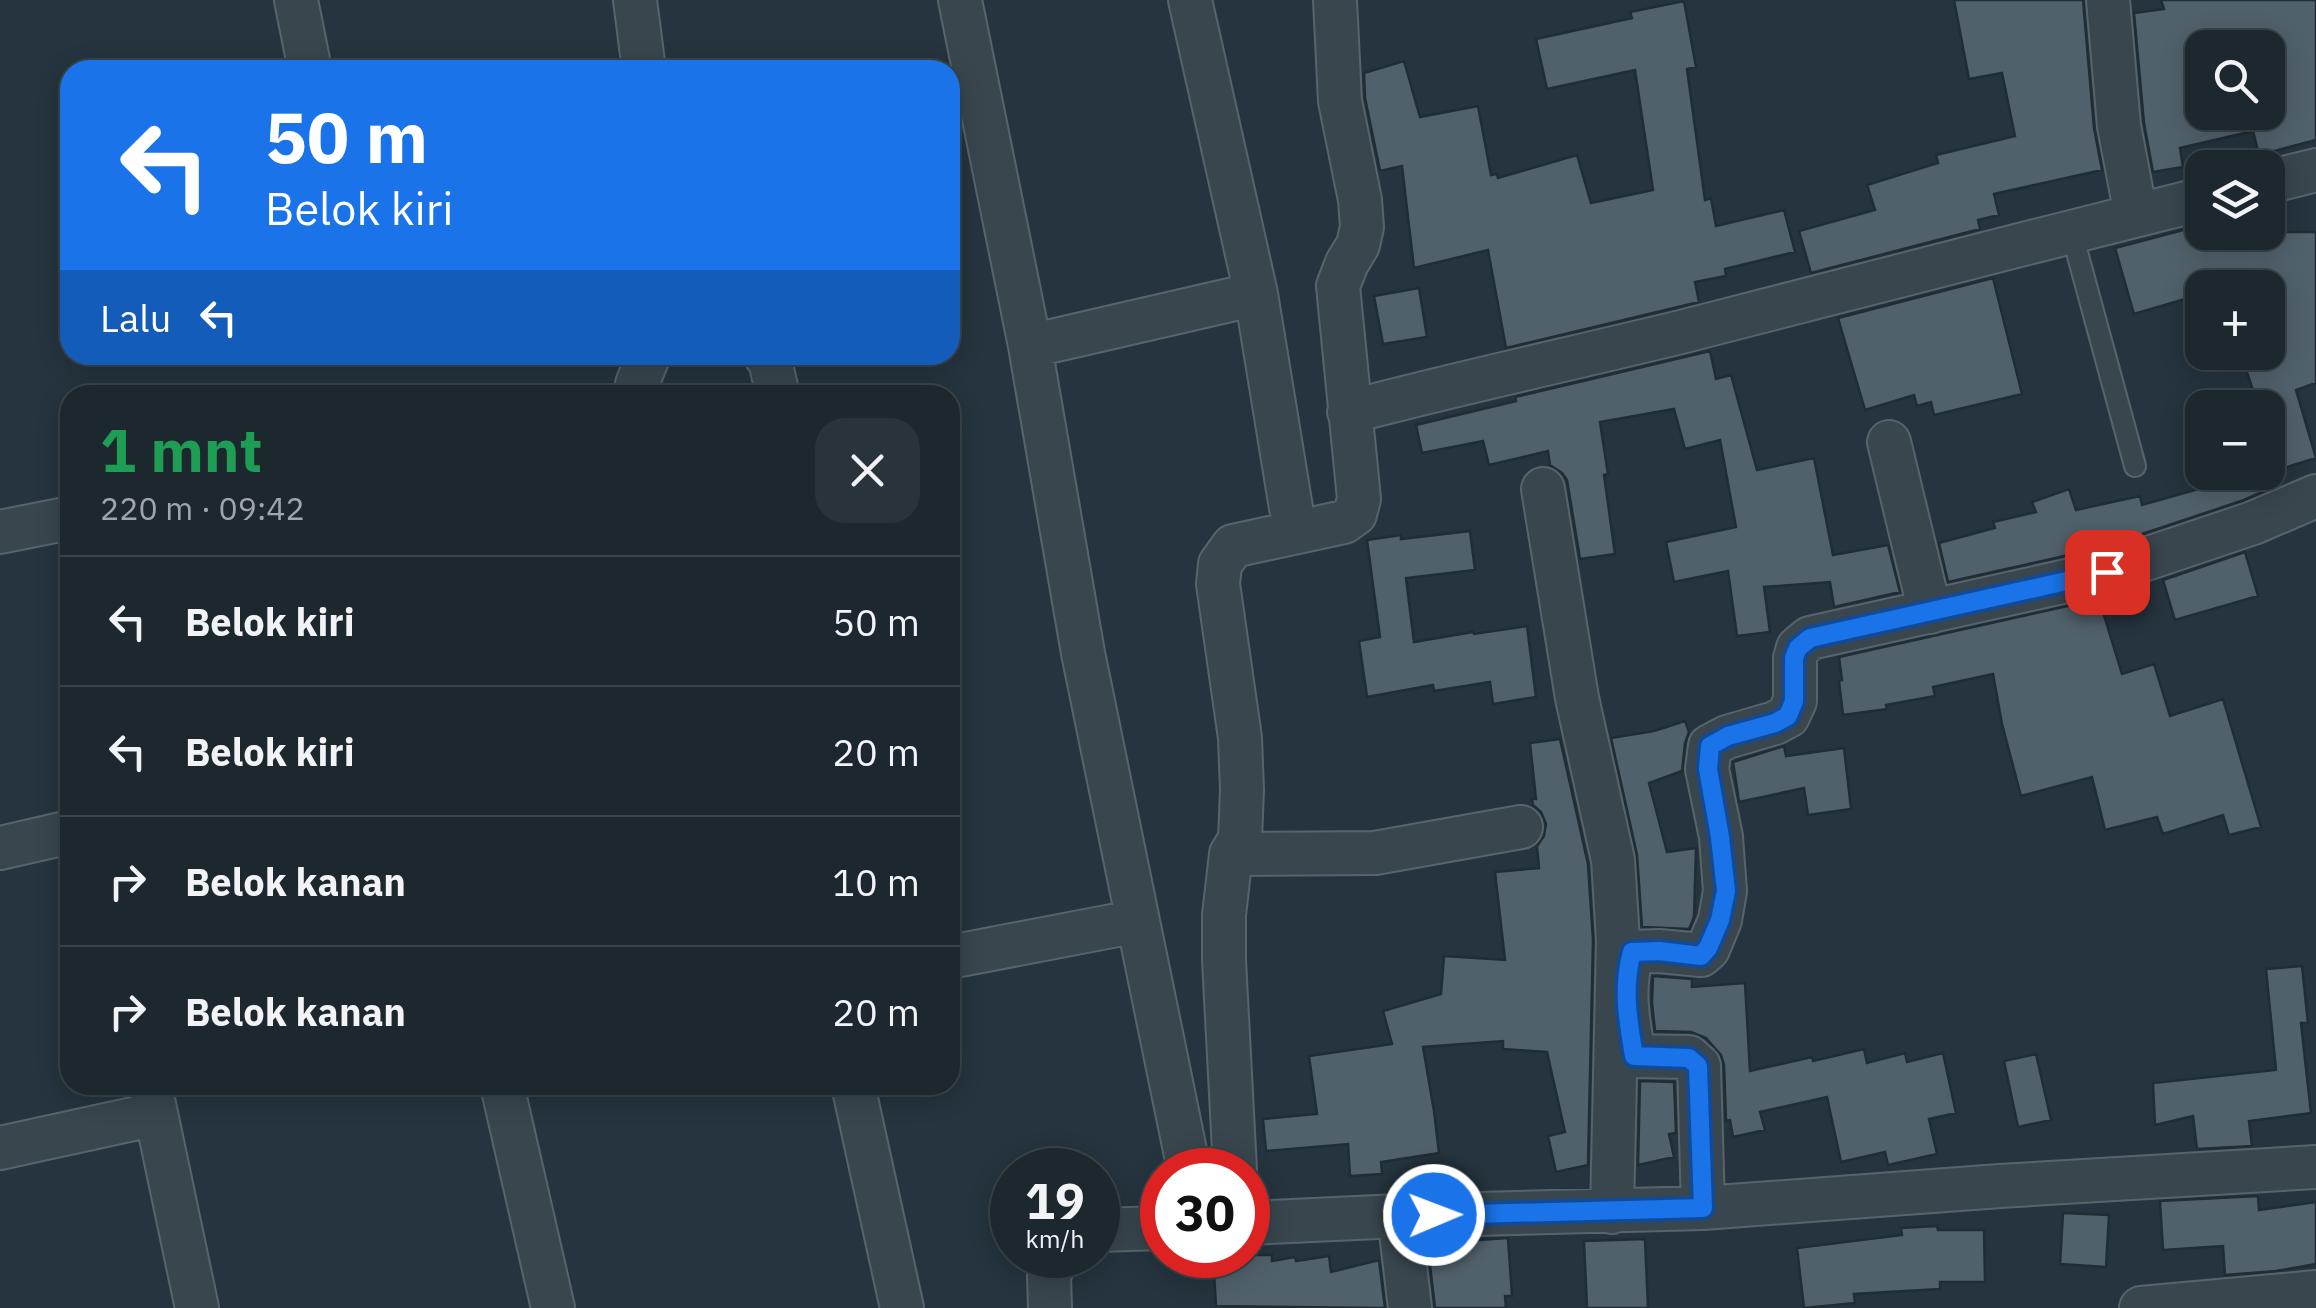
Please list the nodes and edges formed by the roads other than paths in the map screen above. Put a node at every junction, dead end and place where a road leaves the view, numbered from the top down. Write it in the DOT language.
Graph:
graph roads {
  1 [pos="296,0"];
  2 [pos="635,0"];
  3 [pos="960,0"];
  4 [pos="1190,0"];
  5 [pos="1336,0"];
  6 [pos="2108,0"];
  7 [pos="308,60"];
  8 [pos="643,60"];
  9 [pos="2316,170"];
  10 [pos="2285,178"];
  11 [pos="2185,203"];
  12 [pos="2136,215"];
  13 [pos="2072,230"];
  14 [pos="1256,294"];
  15 [pos="1030,346"];
  16 [pos="1349,412"];
  17 [pos="1889,442"];
  18 [pos="2135,466"];
  19 [pos="1543,489"];
  20 [pos="2316,496"];
  21 [pos="1291,508"];
  22 [pos="60,520"];
  23 [pos="0,532"];
  24 [pos="1930,612"];
  25 [pos="1522,827"];
  26 [pos="60,834"];
  27 [pos="0,848"];
  28 [pos="1232,854"];
  29 [pos="1138,921"];
  30 [pos="960,956"];
  31 [pos="504,1095"];
  32 [pos="855,1095"];
  33 [pos="153,1099"];
  34 [pos="0,1148"];
  35 [pos="1184,1148"];
  36 [pos="1234,1148"];
  37 [pos="2316,1166"];
  38 [pos="1703,1208"];
  39 [pos="1612,1212"];
  40 [pos="1398,1216"];
  41 [pos="1270,1222"];
  42 [pos="1049,1278"];
  43 [pos="2316,1292"];
  44 [pos="197,1308"];
  45 [pos="553,1308"];
  46 [pos="902,1308"];
  47 [pos="1050,1308"];
  48 [pos="1410,1308"];
  49 [pos="2141,1308"];
  1 -- 7 [label="street"];
  2 -- 8 [label="street"];
  3 -- 15 [label="street"];
  4 -- 14 [label="street"];
  5 -- 16 [label="street"];
  6 -- 12 [label="street"];
  9 -- 10 [label="street"];
  11 -- 12 [label="street"];
  12 -- 13 [label="street"];
  13 -- 16 [label="street"];
  13 -- 18 [label="lane"];
  14 -- 15 [label="street"];
  14 -- 21 [label="street"];
  15 -- 29 [label="street"];
  16 -- 28 [label="street"];
  17 -- 24 [label="street"];
  19 -- 39 [label="street"];
  20 -- 24 [label="street"];
  22 -- 23 [label="street"];
  24 -- 38 [label="street"];
  25 -- 28 [label="street"];
  26 -- 27 [label="street"];
  28 -- 36 [label="street"];
  29 -- 30 [label="street"];
  29 -- 35 [label="street"];
  31 -- 45 [label="street"];
  32 -- 46 [label="street"];
  33 -- 34 [label="street"];
  33 -- 44 [label="street"];
  37 -- 38 [label="street"];
  38 -- 39 [label="street"];
  39 -- 40 [label="street"];
  40 -- 41 [label="street"];
  40 -- 48 [label="street"];
  42 -- 47 [label="street"];
  43 -- 49 [label="street"];
}
